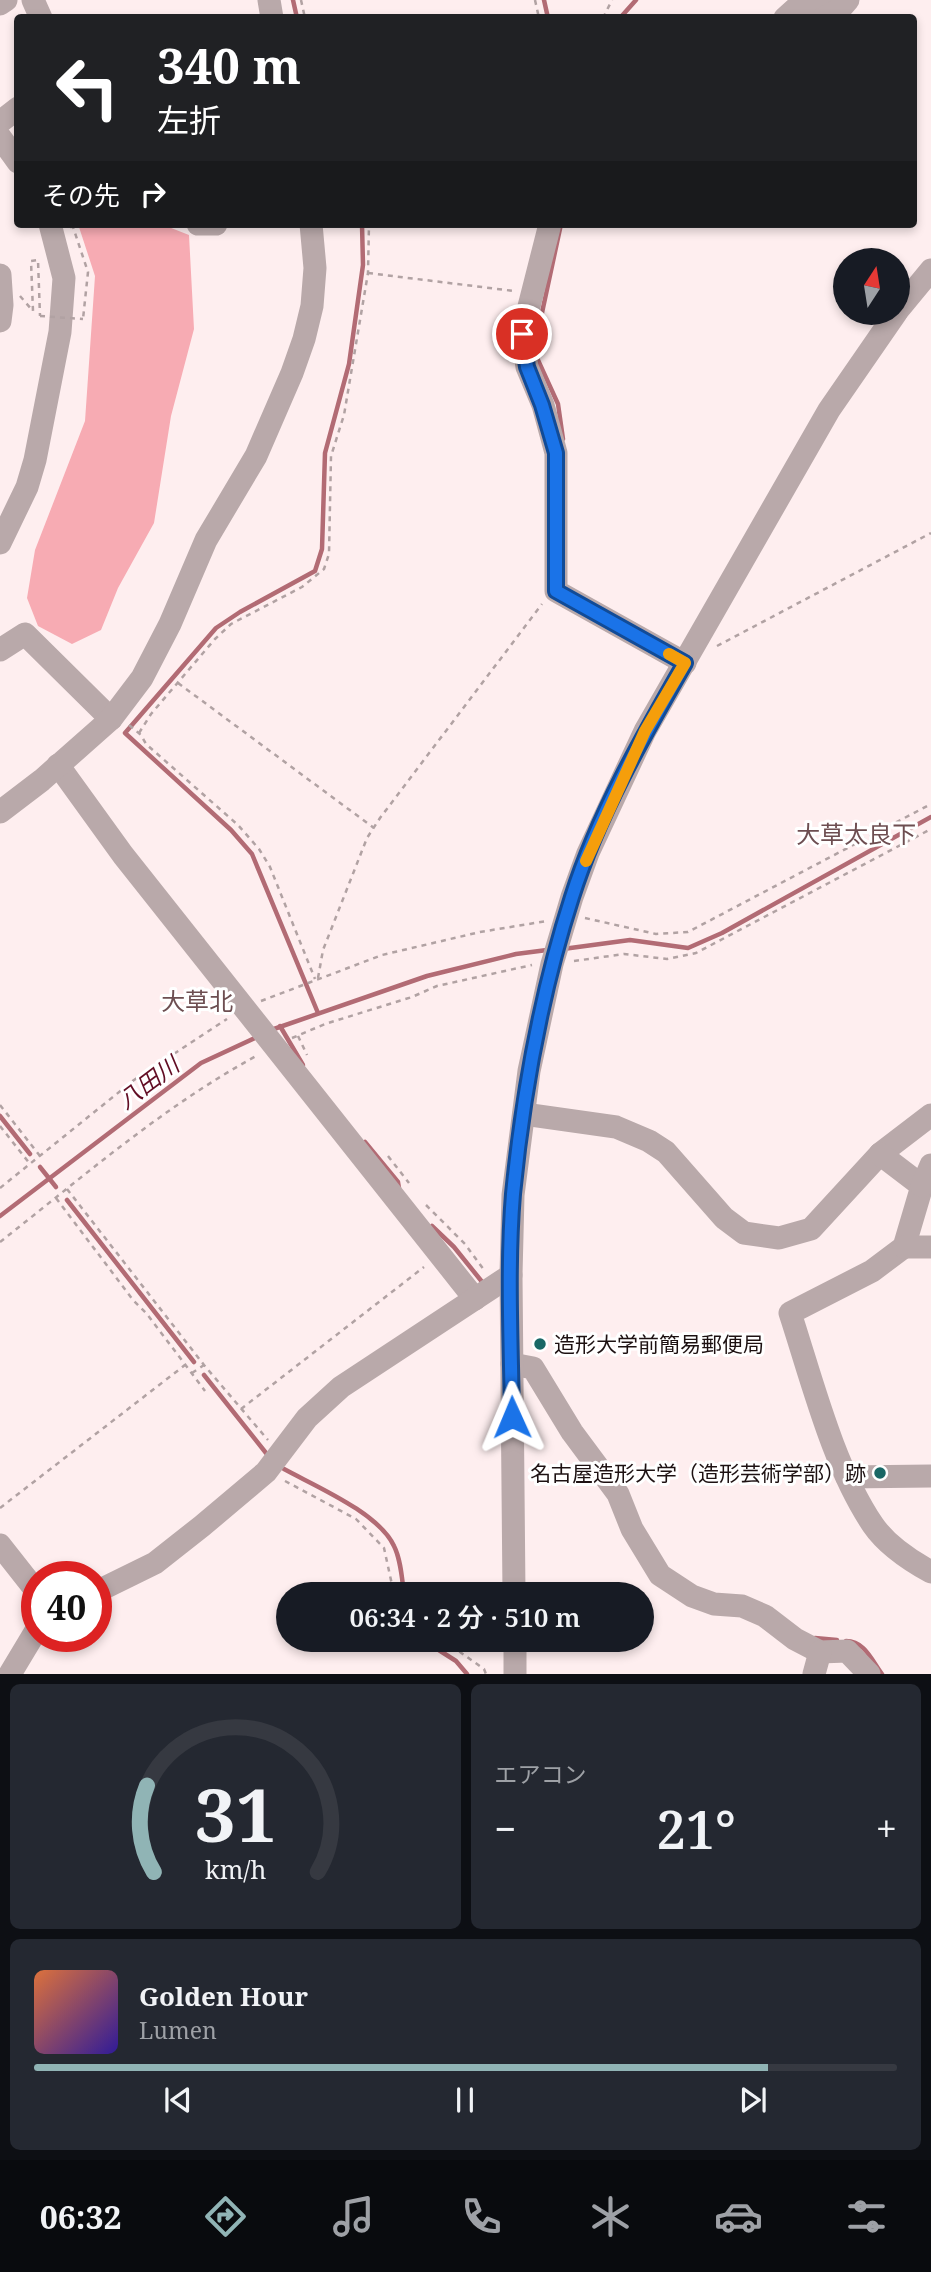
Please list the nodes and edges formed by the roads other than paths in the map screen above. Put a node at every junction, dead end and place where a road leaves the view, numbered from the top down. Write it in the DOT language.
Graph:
graph roads {
  1 [pos="6,0"];
  2 [pos="824,0"];
  3 [pos="848,0"];
  4 [pos="0,4"];
  5 [pos="789,14"];
  6 [pos="831,14"];
  7 [pos="14,111"];
  8 [pos="0,122"];
  9 [pos="0,136"];
  10 [pos="14,156"];
  11 [pos="58,228"];
  12 [pos="311,228"];
  13 [pos="549,228"];
  14 [pos="931,270"];
  15 [pos="1,282"];
  16 [pos="910,296"];
  17 [pos="0,321"];
  18 [pos="887,326"];
  19 [pos="3,529"];
  20 [pos="0,650"];
  21 [pos="685,663"];
  22 [pos="118,721"];
  23 [pos="58,765"];
  24 [pos="0,812"];
  25 [pos="524,1114"];
  26 [pos="931,1115"];
  27 [pos="880,1154"];
  28 [pos="926,1175"];
  29 [pos="904,1247"];
  30 [pos="931,1247"];
  31 [pos="493,1287"];
  32 [pos="512,1364"];
  33 [pos="931,1476"];
  34 [pos="847,1477"];
  35 [pos="0,1545"];
  36 [pos="21,1572"];
  37 [pos="931,1573"];
  38 [pos="514,1582"];
  39 [pos="112,1584"];
  40 [pos="23,1652"];
  41 [pos="515,1652"];
  42 [pos="817,1663"];
  43 [pos="10,1674"];
  44 [pos="515,1674"];
  45 [pos="869,1674"];
  1 -- 4 [label="street"];
  2 -- 5 [label="street"];
  3 -- 6 [label="street"];
  7 -- 8 [label="street"];
  9 -- 10 [label="street"];
  11 -- 19 [label="street"];
  12 -- 22 [label="street"];
  13 -- 21 [label="street"];
  14 -- 16 [label="street"];
  15 -- 17 [label="street"];
  18 -- 21 [label="street"];
  20 -- 22 [label="street"];
  21 -- 25 [label="street"];
  22 -- 23 [label="street"];
  23 -- 24 [label="street"];
  23 -- 31 [label="street"];
  25 -- 27 [label="street"];
  25 -- 31 [label="street"];
  26 -- 27 [label="street"];
  27 -- 28 [label="street"];
  28 -- 29 [label="street"];
  29 -- 30 [label="street"];
  29 -- 34 [label="street"];
  31 -- 32 [label="street"];
  31 -- 39 [label="street"];
  32 -- 38 [label="street"];
  32 -- 42 [label="street"];
  33 -- 34 [label="street"];
  34 -- 37 [label="street"];
  35 -- 36 [label="street"];
  40 -- 43 [label="street"];
  41 -- 44 [label="street"];
  42 -- 45 [label="street"];
}
